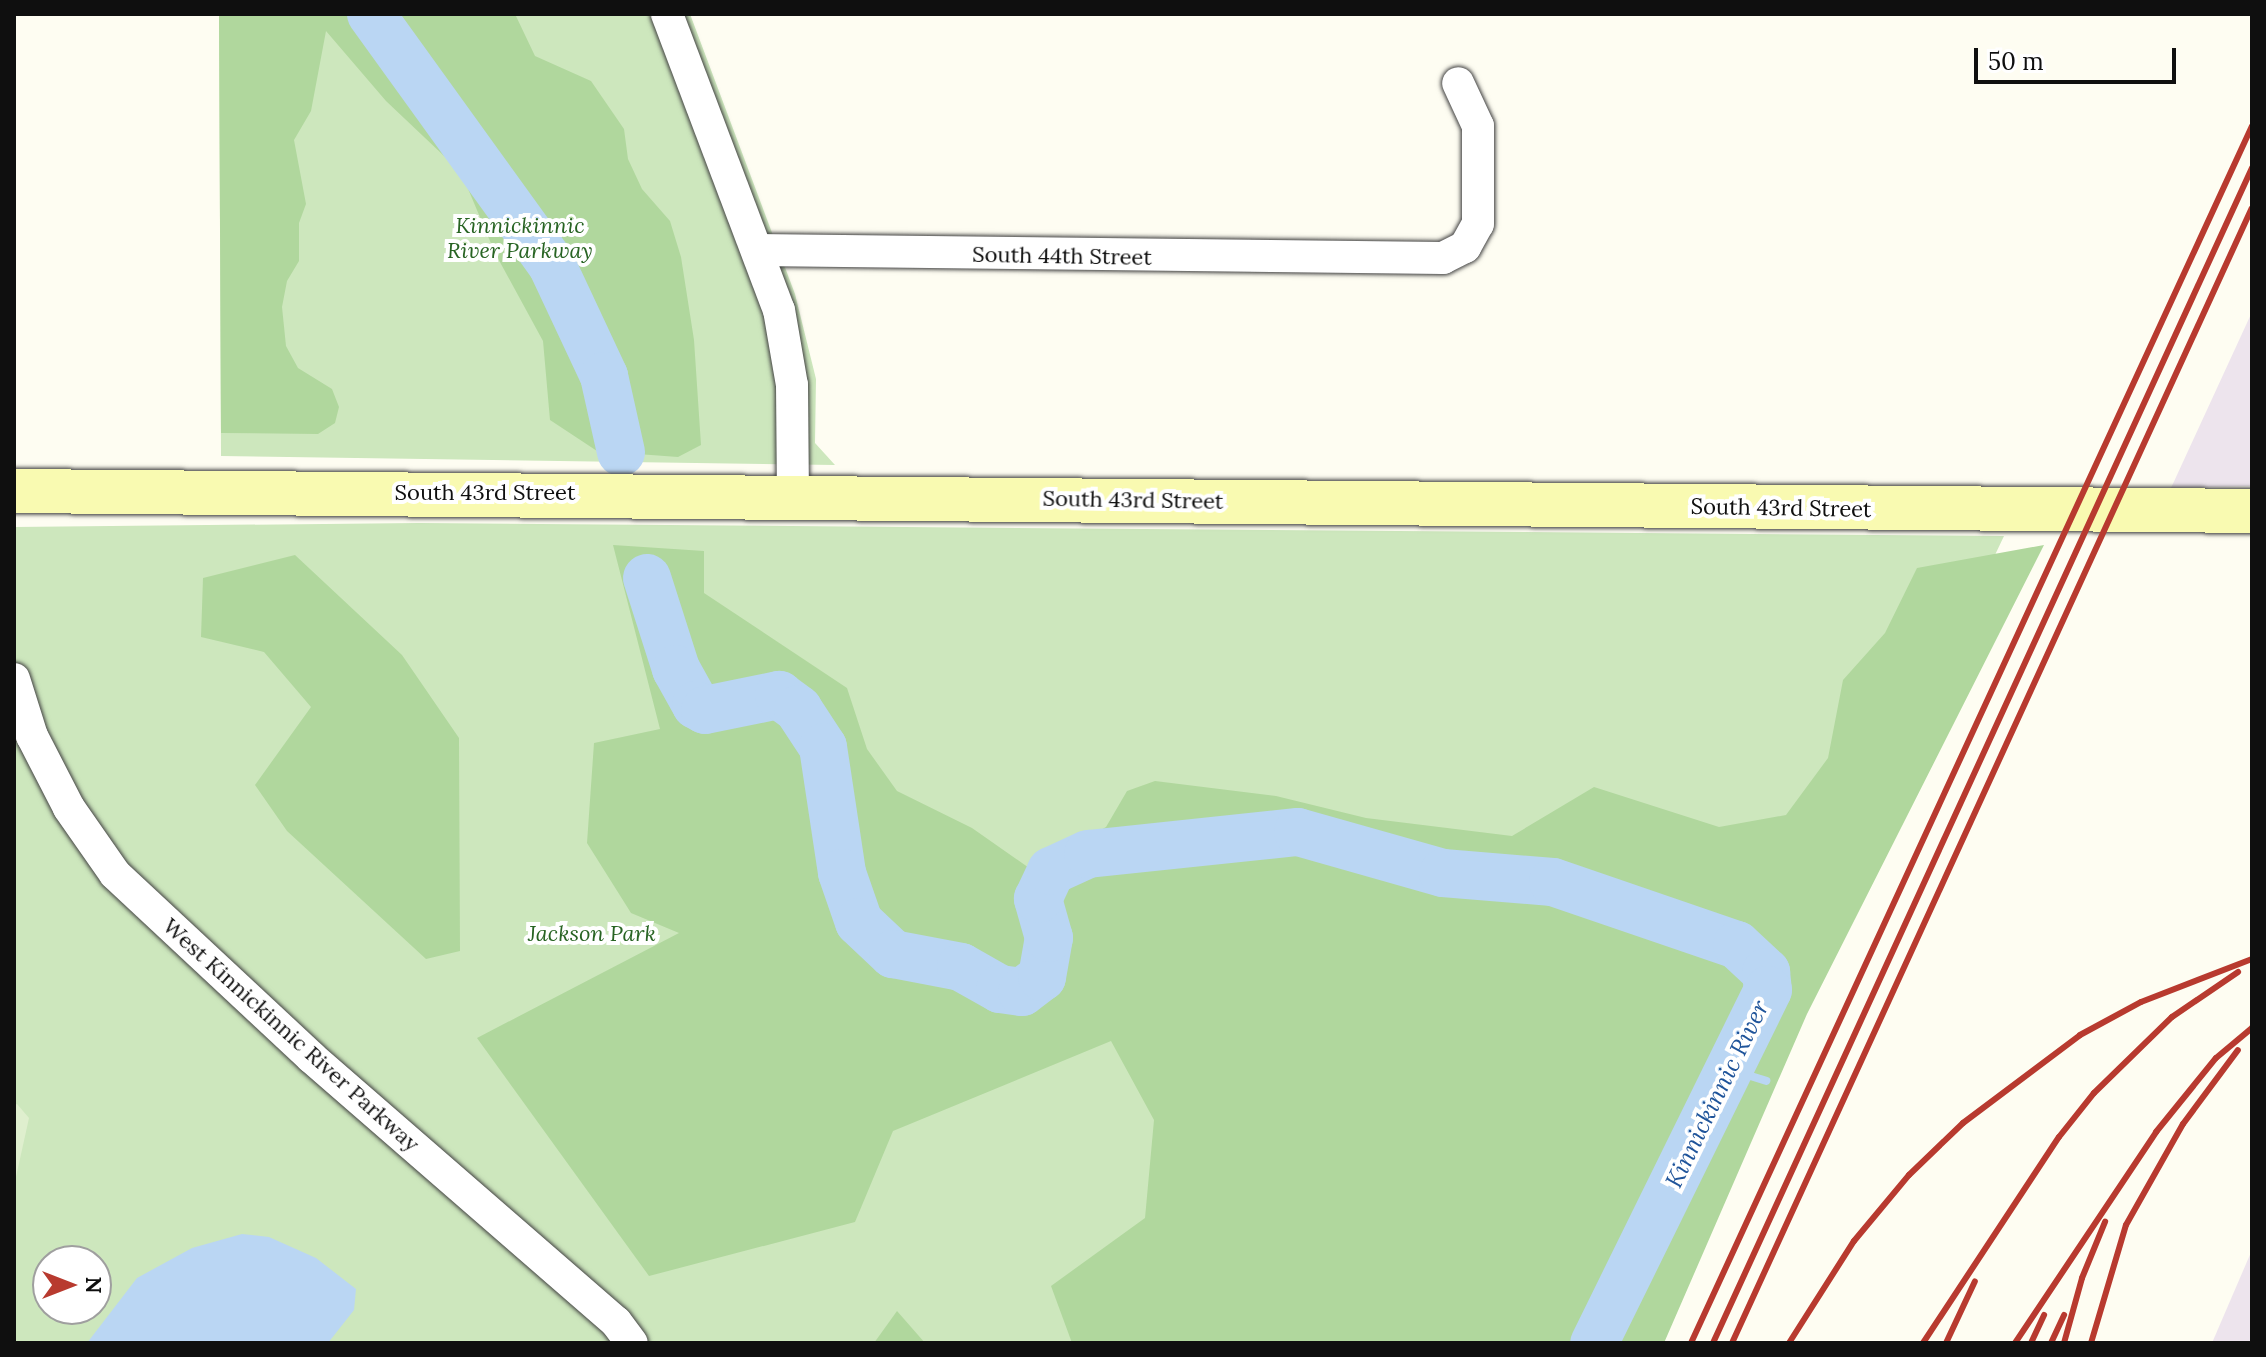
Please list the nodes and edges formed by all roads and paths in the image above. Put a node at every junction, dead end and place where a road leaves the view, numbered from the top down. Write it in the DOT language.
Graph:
graph roads {
  1 [pos="667,14"];
  2 [pos="1458,83"];
  3 [pos="757,250"];
  4 [pos="14,491"];
  5 [pos="793,496"];
  6 [pos="2252,511"];
  7 [pos="14,679"];
  8 [pos="632,1343"];
  1 -- 3 [label="street"];
  2 -- 3 [label="street, South 44th Street"];
  3 -- 5 [label="street"];
  4 -- 5 [label="main road, South 43rd Street"];
  5 -- 6 [label="main road, South 43rd Street"];
  7 -- 8 [label="street, West Kinnickinnic River Parkway"];
}
